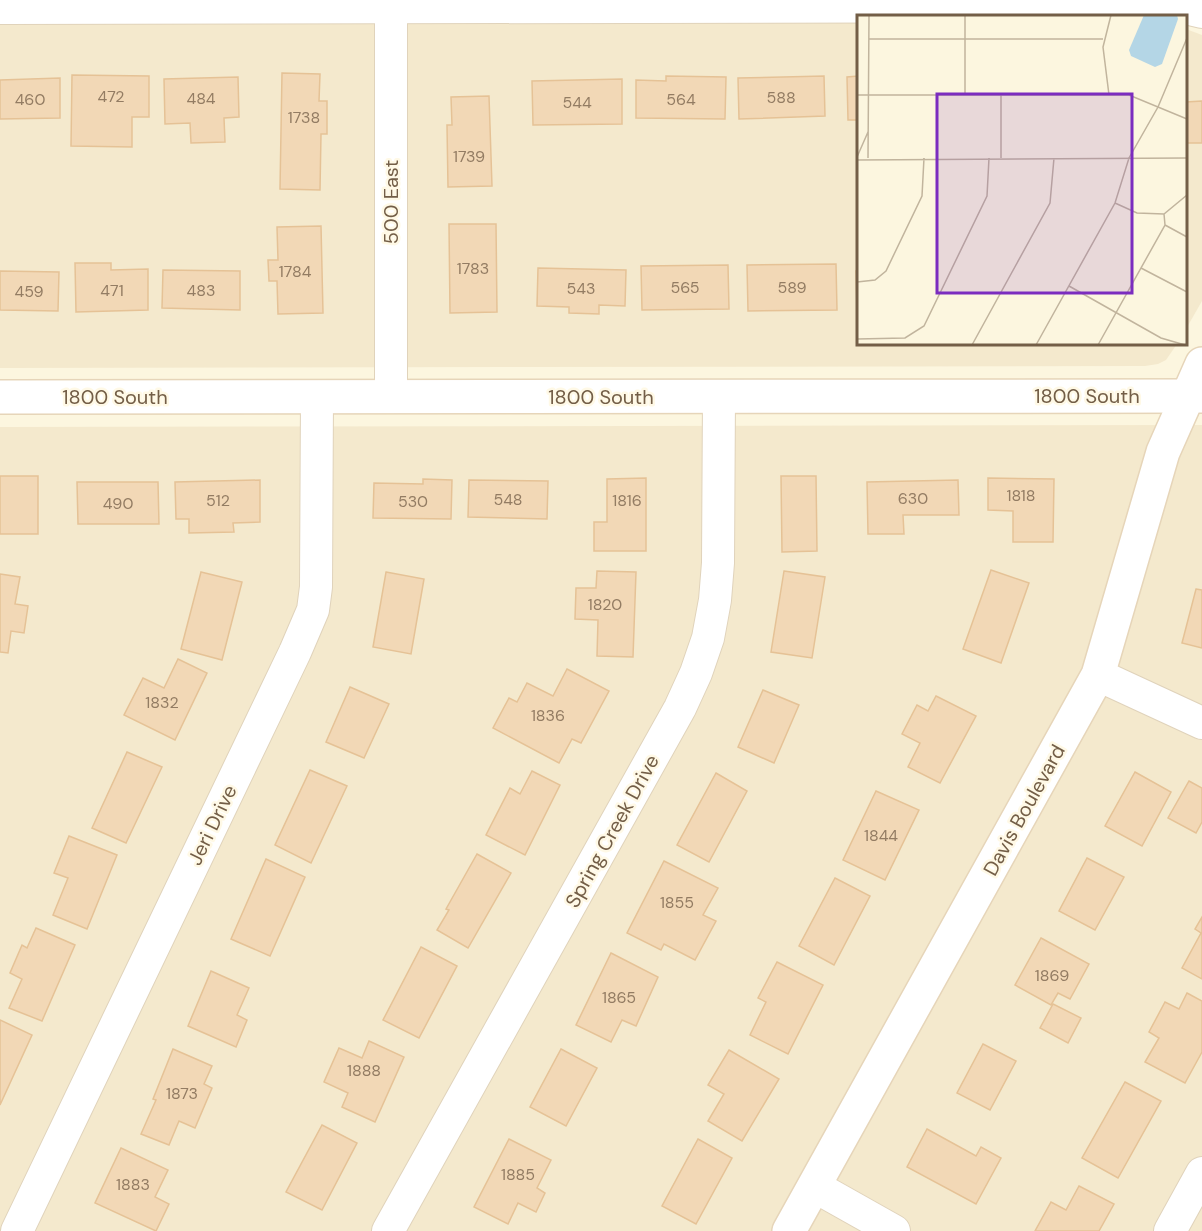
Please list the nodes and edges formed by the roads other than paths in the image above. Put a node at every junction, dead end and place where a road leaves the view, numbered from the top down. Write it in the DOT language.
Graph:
graph roads {
  1 [pos="169,4"];
  2 [pos="1063,4"];
  3 [pos="391,7"];
  4 [pos="0,8"];
  5 [pos="1202,12"];
  6 [pos="1202,364"];
  7 [pos="719,396"];
  8 [pos="1194,396"];
  9 [pos="0,397"];
  10 [pos="317,397"];
  11 [pos="391,397"];
  12 [pos="1098,675"];
  13 [pos="1202,723"];
  14 [pos="1202,1173"];
  15 [pos="814,1186"];
  16 [pos="17,1231"];
  17 [pos="388,1231"];
  18 [pos="789,1231"];
  19 [pos="894,1231"];
  20 [pos="1170,1231"];
  1 -- 3 [label="street"];
  1 -- 4 [label="street"];
  2 -- 3 [label="street"];
  2 -- 5 [label="street"];
  3 -- 11 [label="street, 500 East"];
  6 -- 8 [label="main road, Davis Boulevard"];
  7 -- 8 [label="main road, 1800 South"];
  7 -- 11 [label="main road, 1800 South"];
  7 -- 17 [label="street, Spring Creek Drive"];
  8 -- 12 [label="main road, Davis Boulevard"];
  9 -- 10 [label="main road, 1800 South"];
  10 -- 11 [label="main road, 1800 South"];
  10 -- 16 [label="street, Jeri Drive"];
  12 -- 13 [label="street"];
  12 -- 15 [label="main road, Davis Boulevard"];
  14 -- 20 [label="street"];
  15 -- 18 [label="main road, Davis Boulevard"];
  15 -- 19 [label="street"];
}
